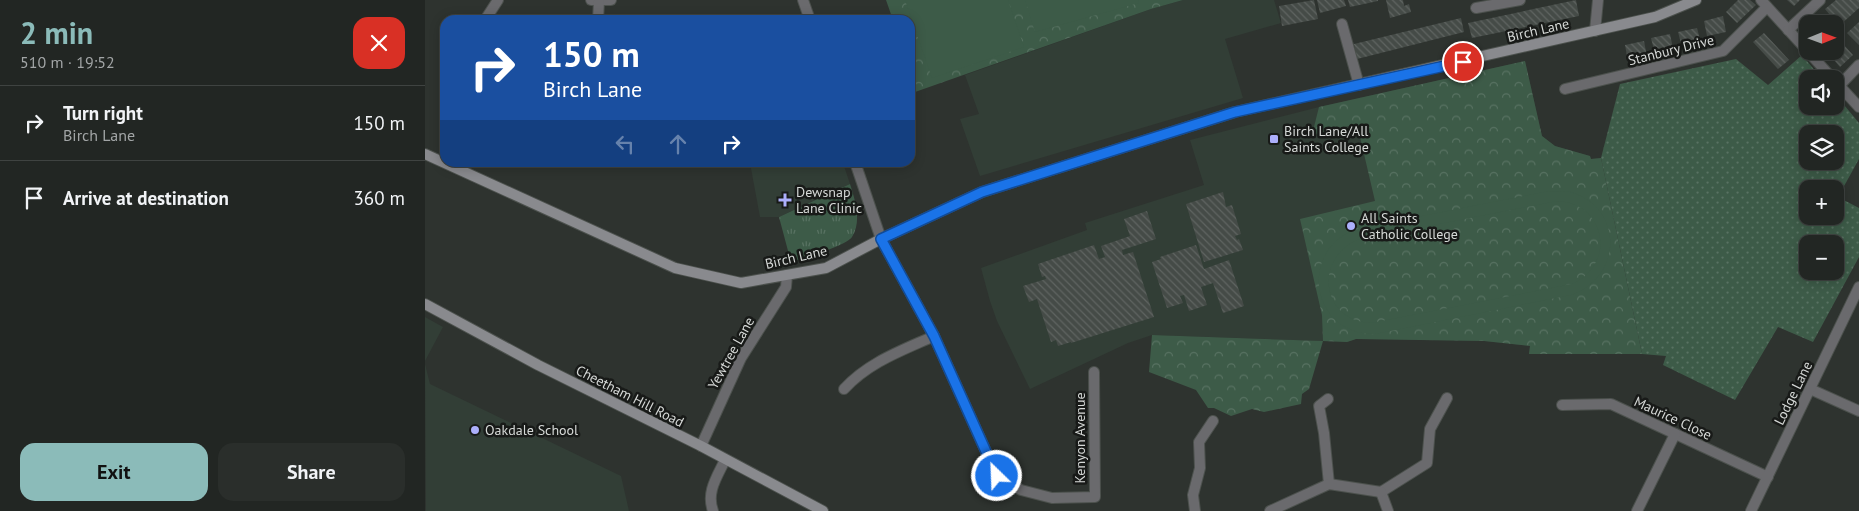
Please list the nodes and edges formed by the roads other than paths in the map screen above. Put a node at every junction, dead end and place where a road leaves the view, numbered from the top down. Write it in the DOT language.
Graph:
graph roads {
  1 [pos="498,0"];
  2 [pos="611,0"];
  3 [pos="803,0"];
  4 [pos="1520,0"];
  5 [pos="1597,0"];
  6 [pos="1696,0"];
  7 [pos="1820,0"];
  8 [pos="595,1"];
  9 [pos="1764,4"];
  10 [pos="1476,8"];
  11 [pos="488,15"];
  12 [pos="597,15"];
  13 [pos="808,15"];
  14 [pos="1343,24"];
  15 [pos="1788,30"];
  16 [pos="1595,31"];
  17 [pos="1859,65"];
  18 [pos="1825,70"];
  19 [pos="1844,76"];
  20 [pos="1359,85"];
  21 [pos="1565,90"];
  22 [pos="1844,91"];
  23 [pos="1859,107"];
  24 [pos="425,154"];
  25 [pos="440,161"];
  26 [pos="454,167"];
  27 [pos="857,167"];
  28 [pos="881,239"];
  29 [pos="787,275"];
  30 [pos="1859,287"];
  31 [pos="425,304"];
  32 [pos="934,336"];
  33 [pos="1094,372"];
  34 [pos="1810,389"];
  35 [pos="844,390"];
  36 [pos="1447,398"];
  37 [pos="1329,399"];
  38 [pos="1562,405"];
  39 [pos="1859,411"];
  40 [pos="1213,421"];
  41 [pos="1675,434"];
  42 [pos="701,446"];
  43 [pos="725,460"];
  44 [pos="1768,477"];
  45 [pos="1329,484"];
  46 [pos="1381,492"];
  47 [pos="1275,510"];
  48 [pos="713,511"];
  49 [pos="823,511"];
  50 [pos="1195,511"];
  51 [pos="1388,511"];
  52 [pos="1637,511"];
  53 [pos="1751,511"];
  1 -- 11 [label="street"];
  2 -- 8 [label="street"];
  3 -- 13 [label="street"];
  4 -- 10 [label="street"];
  5 -- 16 [label="street"];
  6 -- 16 [label="main road, Birch Lane"];
  7 -- 15 [label="street"];
  8 -- 12 [label="street"];
  9 -- 15 [label="street"];
  9 -- 21 [label="street, Stanbury Drive"];
  14 -- 20 [label="street"];
  15 -- 18 [label="street"];
  16 -- 20 [label="main road, Birch Lane"];
  17 -- 19 [label="street"];
  20 -- 28 [label="main road, Birch Lane"];
  22 -- 23 [label="street"];
  24 -- 25 [label="main road, Birch Lane"];
  26 -- 29 [label="main road, Birch Lane"];
  27 -- 28 [label="street, Kenyon Avenue"];
  28 -- 29 [label="main road, Birch Lane"];
  28 -- 32 [label="street, Kenyon Avenue"];
  29 -- 42 [label="street, Yewtree Lane"];
  30 -- 34 [label="street, Lodge Lane"];
  31 -- 42 [label="main road, Cheetham Hill Road"];
  32 -- 33 [label="street, Kenyon Avenue"];
  32 -- 35 [label="street"];
  34 -- 39 [label="street"];
  34 -- 44 [label="street, Lodge Lane"];
  36 -- 46 [label="street"];
  37 -- 45 [label="street"];
  38 -- 41 [label="street, Maurice Close"];
  40 -- 50 [label="street"];
  41 -- 44 [label="street, Maurice Close"];
  41 -- 52 [label="street"];
  42 -- 43 [label="main road, Cheetham Hill Road"];
  43 -- 48 [label="street"];
  43 -- 49 [label="main road, Cheetham Hill Road"];
  44 -- 53 [label="street, Lodge Lane"];
  45 -- 46 [label="street"];
  45 -- 47 [label="street"];
  46 -- 51 [label="street"];
}
